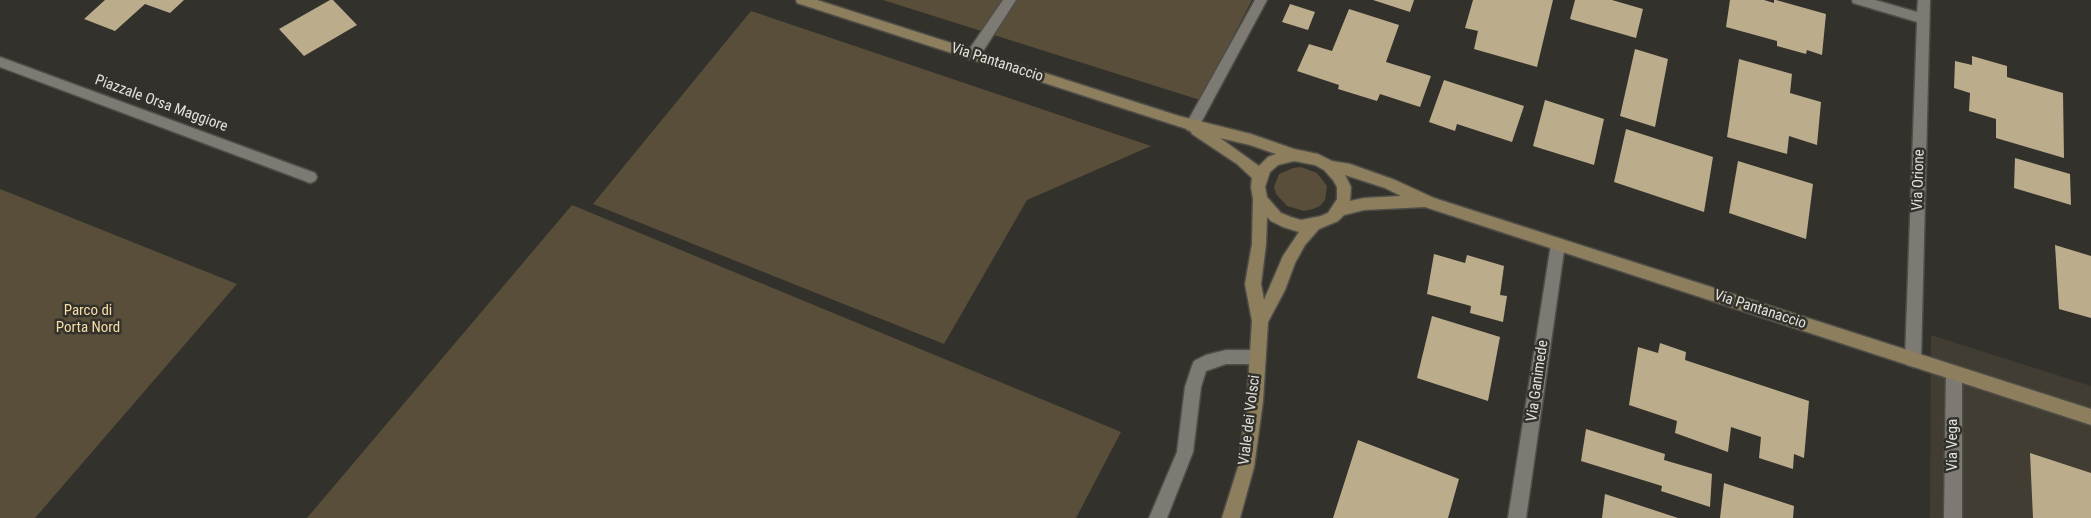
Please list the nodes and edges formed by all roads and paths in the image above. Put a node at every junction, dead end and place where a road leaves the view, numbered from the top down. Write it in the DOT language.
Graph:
graph roads {
  1 [pos="802,0"];
  2 [pos="1010,0"];
  3 [pos="1260,0"];
  4 [pos="1858,0"];
  5 [pos="1924,0"];
  6 [pos="1924,19"];
  7 [pos="973,55"];
  8 [pos="0,62"];
  9 [pos="1192,126"];
  10 [pos="1294,155"];
  11 [pos="1329,166"];
  12 [pos="1260,176"];
  13 [pos="310,177"];
  14 [pos="1260,199"];
  15 [pos="1430,203"];
  16 [pos="1340,210"];
  17 [pos="1314,225"];
  18 [pos="1558,244"];
  19 [pos="1260,321"];
  20 [pos="1257,357"];
  21 [pos="1913,360"];
  22 [pos="1954,372"];
  23 [pos="2091,417"];
  24 [pos="1158,518"];
  25 [pos="1231,518"];
  26 [pos="1517,518"];
  27 [pos="1953,518"];
  1 -- 7 [label="street, Via Pantanaccio"];
  2 -- 7 [label="street"];
  3 -- 9 [label="street"];
  4 -- 6 [label="street"];
  5 -- 6 [label="street, Via Orione"];
  6 -- 21 [label="street, Via Orione"];
  7 -- 9 [label="street, Via Pantanaccio"];
  8 -- 13 [label="street, Piazzale Orsa Maggiore"];
  9 -- 10 [label="street, Via Pantanaccio"];
  9 -- 12 [label="street, Via Pantanaccio"];
  10 -- 11 [label="street"];
  10 -- 12 [label="street"];
  11 -- 15 [label="street, Via Pantanaccio"];
  11 -- 16 [label="street"];
  12 -- 14 [label="street"];
  14 -- 17 [label="street"];
  14 -- 19 [label="street, Viale dei Volsci"];
  15 -- 16 [label="street, Via Pantanaccio"];
  15 -- 18 [label="street, Via Pantanaccio"];
  16 -- 17 [label="street"];
  17 -- 19 [label="street, Viale dei Volsci"];
  18 -- 21 [label="street, Via Pantanaccio"];
  18 -- 26 [label="street, Via Ganimede"];
  19 -- 20 [label="street, Viale dei Volsci"];
  20 -- 24 [label="street"];
  20 -- 25 [label="street, Viale dei Volsci"];
  21 -- 22 [label="street, Via Pantanaccio"];
  22 -- 23 [label="street, Via Pantanaccio"];
  22 -- 27 [label="street, Via Vega"];
}
